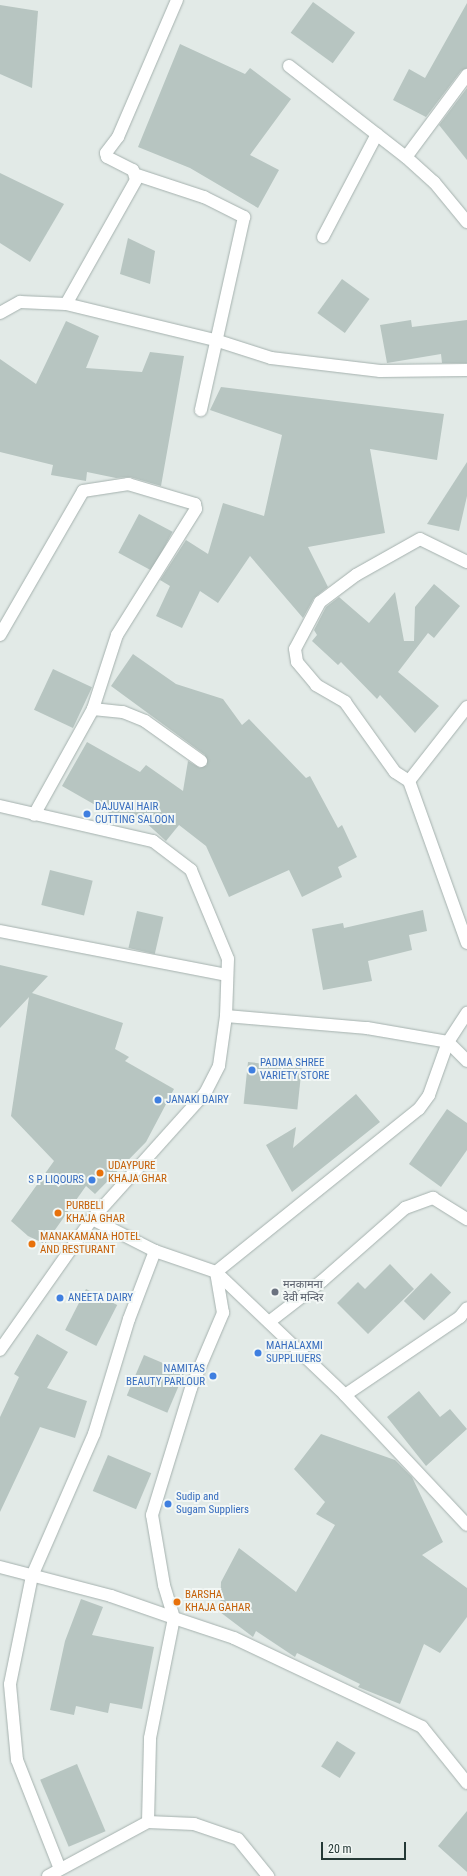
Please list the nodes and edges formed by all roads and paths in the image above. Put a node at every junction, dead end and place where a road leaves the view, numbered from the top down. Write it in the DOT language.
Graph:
graph roads {
  1 [pos="176,0"];
  2 [pos="289,66"];
  3 [pos="467,75"];
  4 [pos="377,134"];
  5 [pos="406,157"];
  6 [pos="137,175"];
  7 [pos="467,222"];
  8 [pos="323,237"];
  9 [pos="66,304"];
  10 [pos="0,313"];
  11 [pos="215,340"];
  12 [pos="467,370"];
  13 [pos="201,410"];
  14 [pos="467,562"];
  15 [pos="0,635"];
  16 [pos="467,707"];
  17 [pos="93,709"];
  18 [pos="201,762"];
  19 [pos="409,781"];
  20 [pos="0,806"];
  21 [pos="34,815"];
  22 [pos="0,931"];
  23 [pos="467,943"];
  24 [pos="227,975"];
  25 [pos="467,1013"];
  26 [pos="226,1016"];
  27 [pos="448,1042"];
  28 [pos="467,1061"];
  29 [pos="92,1219"];
  30 [pos="467,1219"];
  31 [pos="155,1251"];
  32 [pos="216,1272"];
  33 [pos="465,1316"];
  34 [pos="269,1322"];
  35 [pos="0,1350"];
  36 [pos="345,1395"];
  37 [pos="467,1525"];
  38 [pos="0,1567"];
  39 [pos="32,1576"];
  40 [pos="174,1618"];
  41 [pos="466,1780"];
  42 [pos="148,1822"];
  43 [pos="60,1869"];
  44 [pos="48,1876"];
  45 [pos="268,1876"];
  1 -- 6 [label="street"];
  2 -- 4 [label="street"];
  3 -- 5 [label="street"];
  4 -- 5 [label="street"];
  4 -- 8 [label="street"];
  5 -- 7 [label="street"];
  6 -- 9 [label="street"];
  6 -- 11 [label="street"];
  9 -- 10 [label="street"];
  9 -- 11 [label="street"];
  11 -- 12 [label="street"];
  11 -- 13 [label="street"];
  14 -- 19 [label="street"];
  15 -- 17 [label="street"];
  16 -- 19 [label="street"];
  17 -- 18 [label="street"];
  17 -- 21 [label="street"];
  19 -- 23 [label="street"];
  20 -- 21 [label="street"];
  21 -- 24 [label="street"];
  22 -- 24 [label="street"];
  24 -- 26 [label="street"];
  25 -- 27 [label="street"];
  26 -- 27 [label="street"];
  26 -- 29 [label="street"];
  27 -- 28 [label="street"];
  27 -- 32 [label="street"];
  29 -- 31 [label="street"];
  29 -- 35 [label="street"];
  30 -- 34 [label="street"];
  31 -- 32 [label="street"];
  31 -- 39 [label="street"];
  32 -- 34 [label="street"];
  32 -- 40 [label="street"];
  33 -- 36 [label="street"];
  34 -- 36 [label="street"];
  36 -- 37 [label="street"];
  38 -- 39 [label="street"];
  39 -- 40 [label="street"];
  39 -- 43 [label="street"];
  40 -- 41 [label="street"];
  40 -- 42 [label="street"];
  42 -- 43 [label="street"];
  42 -- 45 [label="street"];
  43 -- 44 [label="street"];
}
